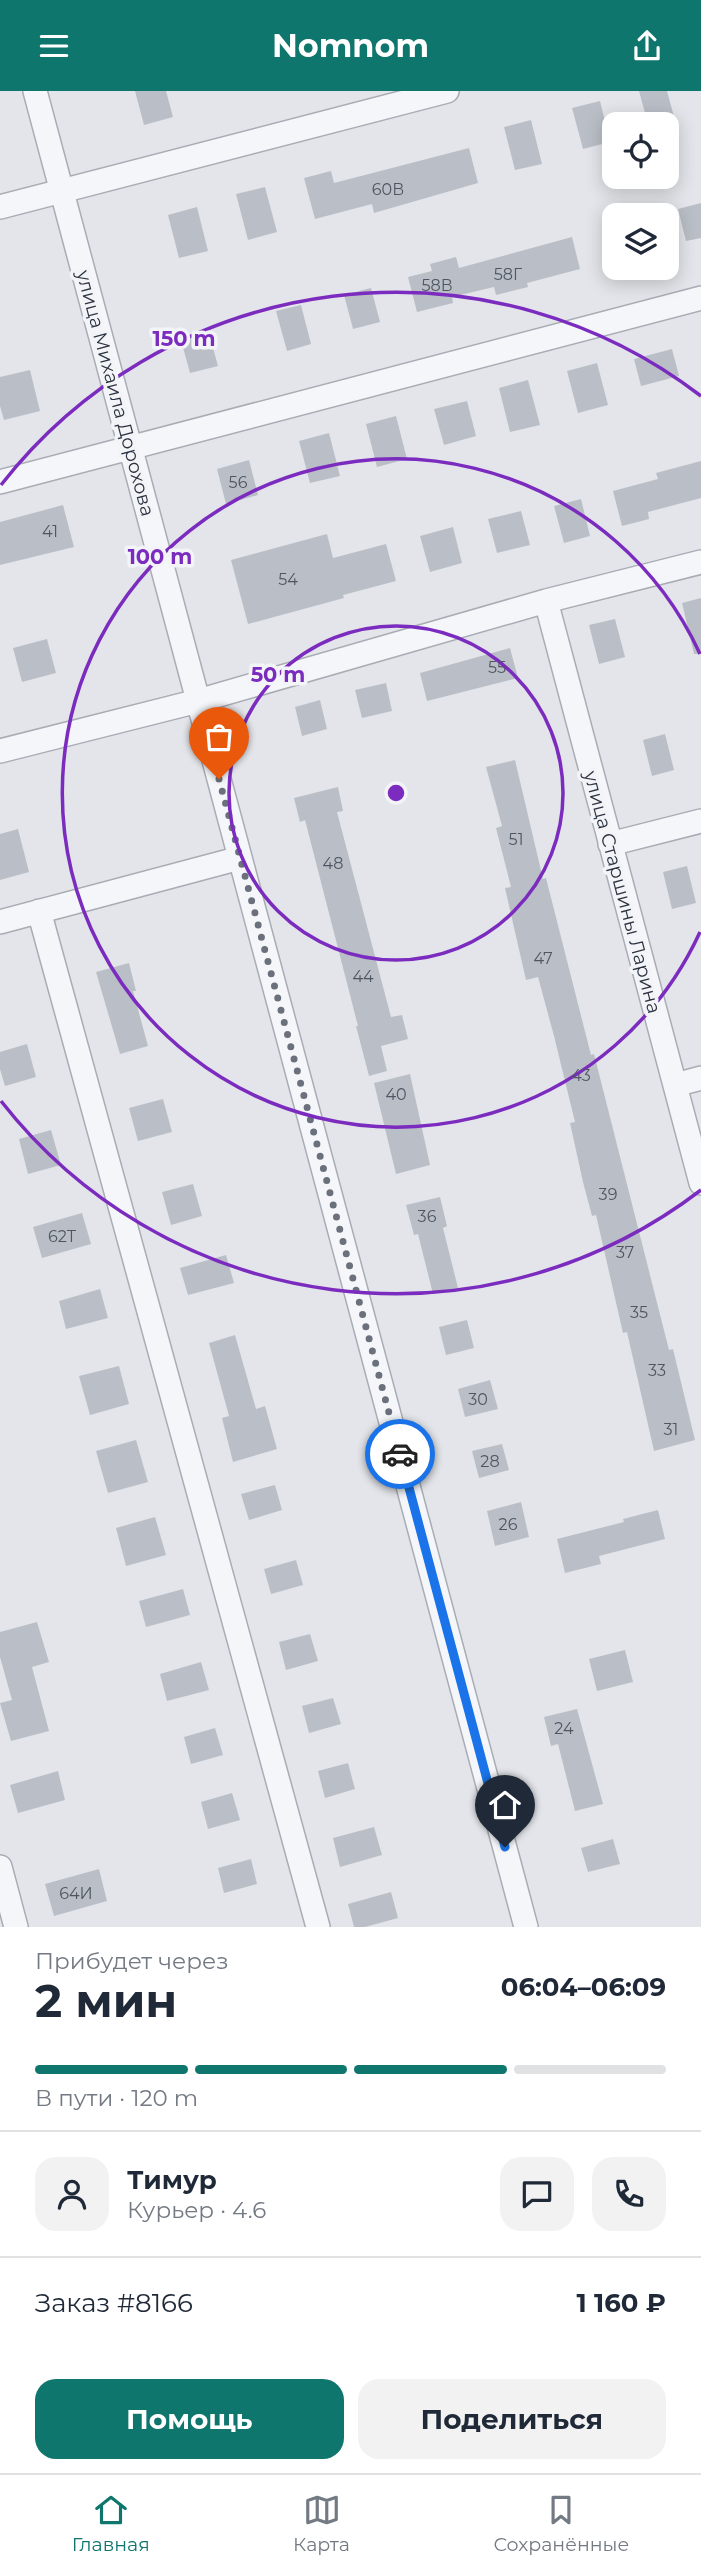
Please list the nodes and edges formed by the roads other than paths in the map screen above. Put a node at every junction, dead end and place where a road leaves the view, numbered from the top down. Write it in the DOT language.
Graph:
graph roads {
  1 [pos="35,91"];
  2 [pos="447,91"];
  3 [pos="62,191"];
  4 [pos="0,207"];
  5 [pos="701,298"];
  6 [pos="130,448"];
  7 [pos="0,482"];
  8 [pos="701,562"];
  9 [pos="546,601"];
  10 [pos="198,701"];
  11 [pos="0,751"];
  12 [pos="701,821"];
  13 [pos="610,844"];
  14 [pos="240,858"];
  15 [pos="38,911"];
  16 [pos="0,922"];
  17 [pos="701,1079"];
  18 [pos="675,1085"];
  19 [pos="701,1183"];
  20 [pos="0,1867"];
  21 [pos="16,1927"];
  22 [pos="318,1927"];
  23 [pos="526,1927"];
  1 -- 3 [label="street, улица Михаила Дорохова"];
  2 -- 3 [label="street"];
  3 -- 4 [label="street"];
  3 -- 6 [label="street, улица Михаила Дорохова"];
  5 -- 6 [label="street"];
  6 -- 7 [label="street"];
  6 -- 10 [label="street, улица Михаила Дорохова"];
  8 -- 9 [label="street"];
  9 -- 10 [label="street"];
  9 -- 13 [label="street, улица Старшины Ларина"];
  10 -- 11 [label="street"];
  10 -- 14 [label="street, улица Михаила Дорохова"];
  12 -- 13 [label="street"];
  13 -- 18 [label="street, улица Старшины Ларина"];
  14 -- 15 [label="street"];
  14 -- 23 [label="street, улица Михаила Дорохова"];
  15 -- 16 [label="street"];
  15 -- 22 [label="street"];
  17 -- 18 [label="street"];
  18 -- 19 [label="street, улица Старшины Ларина"];
  20 -- 21 [label="street"];
}
